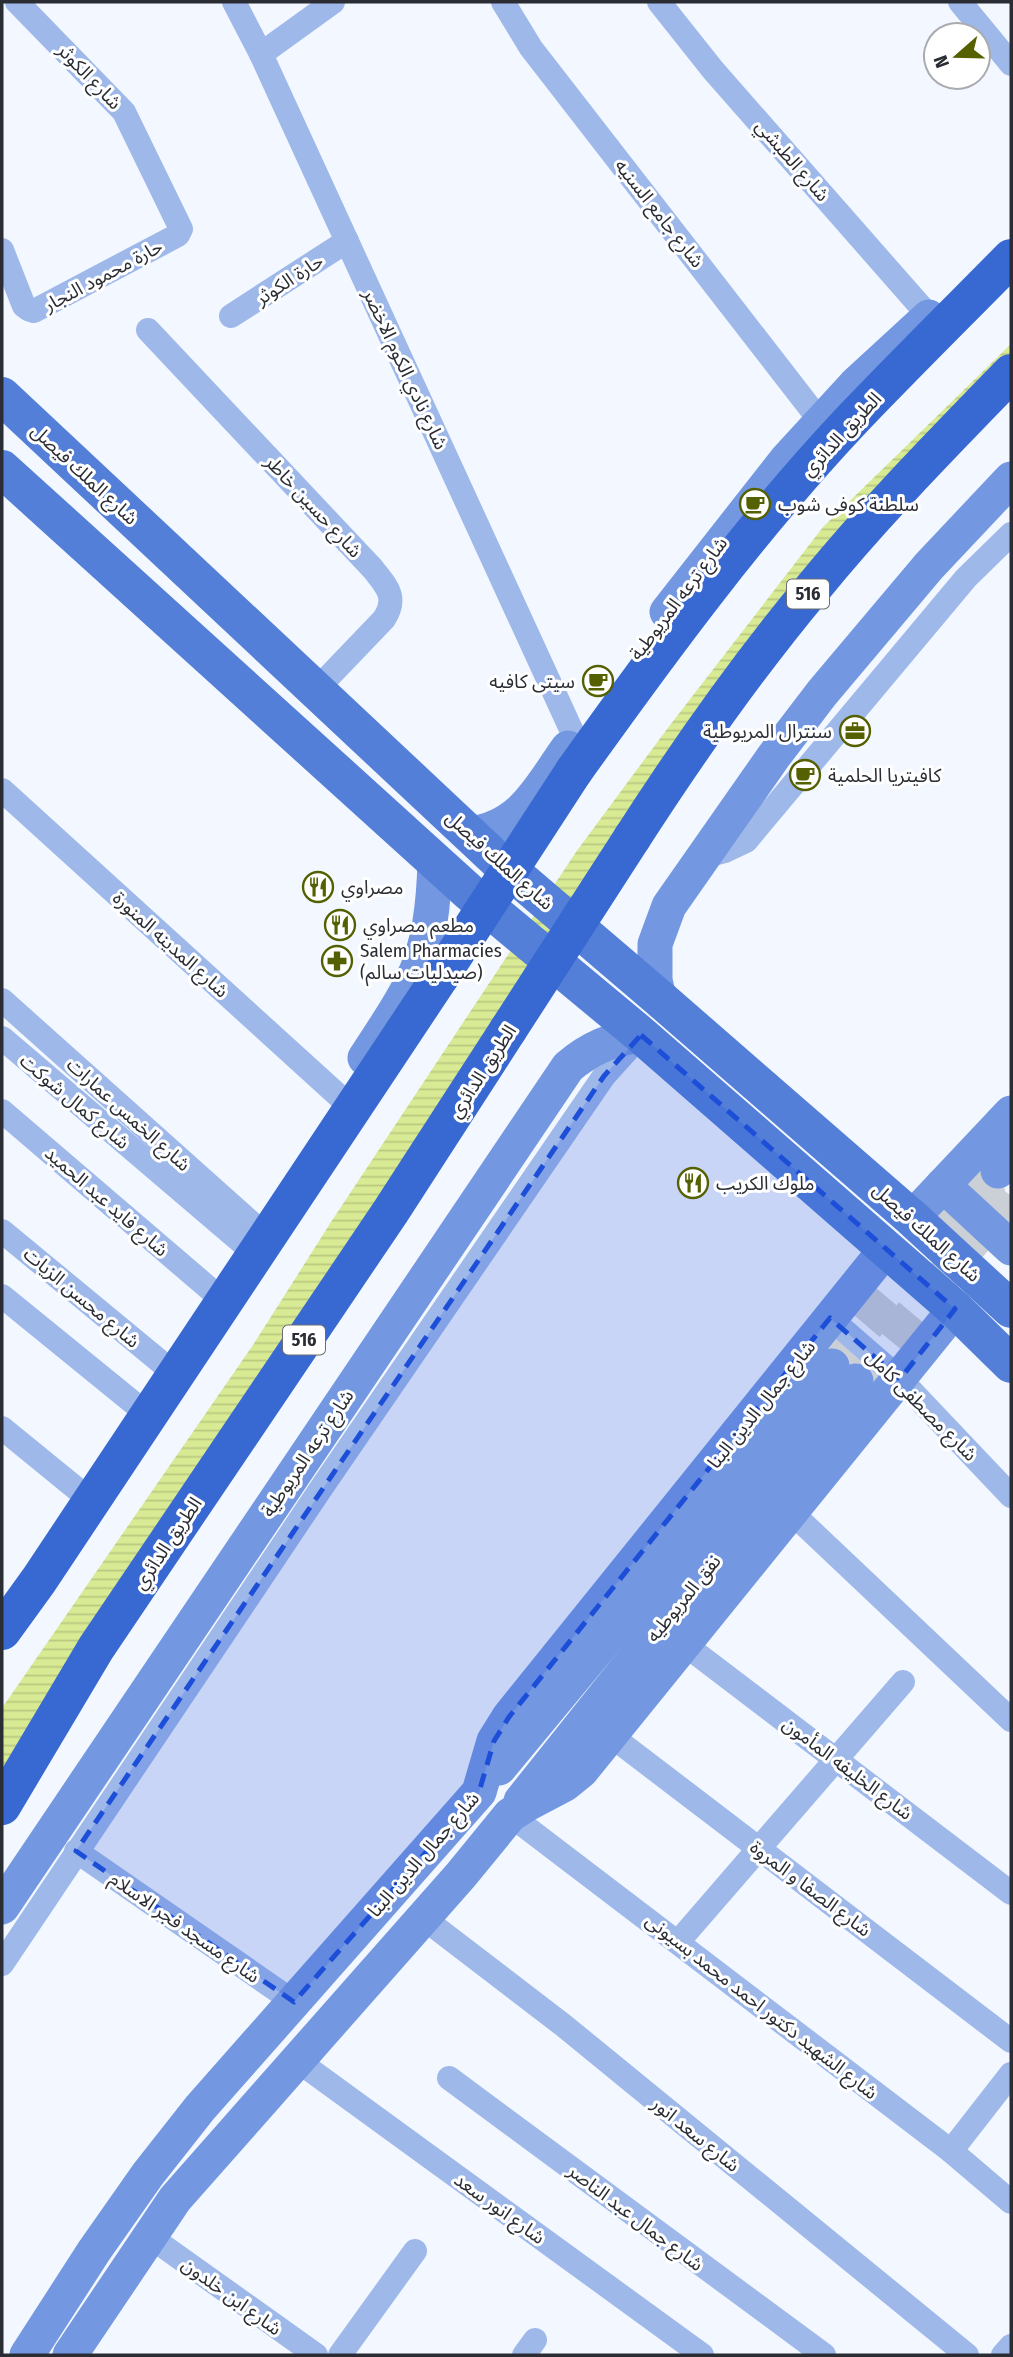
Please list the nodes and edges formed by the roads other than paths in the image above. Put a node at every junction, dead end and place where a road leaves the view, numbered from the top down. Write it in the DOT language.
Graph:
graph roads {
  1 [pos="18,2"];
  2 [pos="234,2"];
  3 [pos="334,2"];
  4 [pos="503,2"];
  5 [pos="659,2"];
  6 [pos="960,2"];
  7 [pos="261,54"];
  8 [pos="1011,64"];
  9 [pos="176,236"];
  10 [pos="347,241"];
  11 [pos="1011,241"];
  12 [pos="2,250"];
  13 [pos="1011,258"];
  14 [pos="230,316"];
  15 [pos="929,316"];
  16 [pos="148,330"];
  17 [pos="1011,373"];
  18 [pos="2,396"];
  19 [pos="821,422"];
  20 [pos="2,469"];
  21 [pos="1011,479"];
  22 [pos="1011,534"];
  23 [pos="316,690"];
  24 [pos="575,738"];
  25 [pos="2,790"];
  26 [pos="482,846"];
  27 [pos="703,858"];
  28 [pos="435,860"];
  29 [pos="659,998"];
  30 [pos="2,1000"];
  31 [pos="641,1035"];
  32 [pos="2,1038"];
  33 [pos="341,1098"];
  34 [pos="2,1111"];
  35 [pos="1011,1113"];
  36 [pos="943,1185"];
  37 [pos="912,1218"];
  38 [pos="2,1231"];
  39 [pos="251,1237"];
  40 [pos="1011,1247"];
  41 [pos="887,1250"];
  42 [pos="983,1281"];
  43 [pos="212,1291"];
  44 [pos="2,1296"];
  45 [pos="955,1309"];
  46 [pos="1011,1309"];
  47 [pos="830,1318"];
  48 [pos="163,1364"];
  49 [pos="1011,1364"];
  50 [pos="900,1379"];
  51 [pos="136,1405"];
  52 [pos="2,1428"];
  53 [pos="78,1490"];
  54 [pos="1011,1496"];
  55 [pos="791,1512"];
  56 [pos="2,1600"];
  57 [pos="2,1631"];
  58 [pos="684,1644"];
  59 [pos="903,1682"];
  60 [pos="1011,1720"];
  61 [pos="610,1735"];
  62 [pos="835,1759"];
  63 [pos="479,1791"];
  64 [pos="2,1806"];
  65 [pos="510,1815"];
  66 [pos="759,1848"];
  67 [pos="76,1851"];
  68 [pos="1011,1893"];
  69 [pos="2,1907"];
  70 [pos="422,1917"];
  71 [pos="678,1942"];
  72 [pos="2,1964"];
  73 [pos="294,2002"];
  74 [pos="1011,2041"];
  75 [pos="298,2061"];
  76 [pos="1011,2074"];
  77 [pos="449,2078"];
  78 [pos="951,2151"];
  79 [pos="1011,2202"];
  80 [pos="149,2236"];
  81 [pos="415,2251"];
  82 [pos="1011,2346"];
  83 [pos="27,2355"];
  84 [pos="70,2355"];
  85 [pos="316,2355"];
  86 [pos="340,2355"];
  87 [pos="702,2355"];
  88 [pos="824,2355"];
  89 [pos="967,2355"];
  90 [pos="1003,2355"];
  1 -- 9 [label="street, شارع الكوثر"];
  2 -- 7 [label="street, شارع نادي الكوم الاخضر"];
  3 -- 7 [label="street"];
  4 -- 19 [label="street, شارع جامع السنيه"];
  5 -- 15 [label="street, شارع الطبشي"];
  6 -- 8 [label="street"];
  7 -- 10 [label="street, شارع نادي الكوم الاخضر"];
  9 -- 12 [label="street, حارة محمود النجار"];
  10 -- 14 [label="street, حارة الكوثر"];
  10 -- 24 [label="street, شارع نادي الكوم الاخضر"];
  11 -- 15 [label="main road, شارع ترعه المريوطية"];
  13 -- 57 [label="highway, الطريق الدائري, bridge"];
  15 -- 19 [label="main road, شارع ترعه المريوطية"];
  16 -- 23 [label="street, شارع حسين خاطر"];
  17 -- 64 [label="highway, الطريق الدائري / 516, bridge"];
  18 -- 23 [label="main road, شارع الملك فيصل"];
  19 -- 24 [label="main road, شارع ترعه المريوطية"];
  20 -- 28 [label="main road, شارع الملك فيصل"];
  21 -- 27 [label="main road"];
  22 -- 27 [label="street"];
  23 -- 26 [label="main road, شارع الملك فيصل"];
  24 -- 26 [label="main road, شارع ترعه المريوطية"];
  25 -- 33 [label="street, شارع المدينه المنورة"];
  26 -- 29 [label="main road, شارع الملك فيصل, bridge"];
  27 -- 29 [label="main road"];
  28 -- 31 [label="main road, شارع الملك فيصل, bridge"];
  28 -- 33 [label="main road"];
  29 -- 37 [label="main road, شارع الملك فيصل"];
  30 -- 39 [label="street, شارع الخمس عمارات"];
  31 -- 41 [label="main road, شارع الملك فيصل"];
  31 -- 67 [label="street"];
  31 -- 69 [label="main road, شارع ترعه المريوطية"];
  32 -- 39 [label="street, شارع كمال شوكت"];
  33 -- 39 [label="main road"];
  34 -- 43 [label="street, شارع فايد عبد الحميد"];
  35 -- 36 [label="main road"];
  36 -- 37 [label="main road"];
  36 -- 40 [label="main road"];
  37 -- 42 [label="main road, شارع الملك فيصل"];
  38 -- 48 [label="street, شارع محسن الزيات"];
  39 -- 43 [label="main road"];
  40 -- 42 [label="main road"];
  41 -- 45 [label="main road, شارع الملك فيصل"];
  41 -- 47 [label="main road, شارع جمال الدين البنا"];
  42 -- 46 [label="main road, شارع الملك فيصل"];
  43 -- 48 [label="main road"];
  44 -- 51 [label="street"];
  45 -- 49 [label="main road, شارع الملك فيصل"];
  45 -- 50 [label="main road, شارع جمال الدين البنا"];
  47 -- 50 [label="street, شارع مصطفى كامل"];
  47 -- 63 [label="main road, شارع جمال الدين البنا"];
  48 -- 51 [label="main road"];
  50 -- 54 [label="street, شارع مصطفى كامل"];
  50 -- 55 [label="main road, شارع جمال الدين البنا"];
  51 -- 53 [label="main road"];
  52 -- 53 [label="street"];
  53 -- 56 [label="main road"];
  55 -- 58 [label="main road, شارع جمال الدين البنا"];
  55 -- 60 [label="street"];
  58 -- 61 [label="main road, شارع جمال الدين البنا"];
  58 -- 62 [label="street, شارع الخليفه المأمون"];
  59 -- 62 [label="street"];
  61 -- 65 [label="main road, شارع جمال الدين البنا"];
  61 -- 66 [label="street, شارع الصفا و المروة"];
  62 -- 66 [label="street"];
  62 -- 68 [label="street, شارع الخليفه المأمون"];
  63 -- 65 [label="main road, نفق المريوطيه"];
  63 -- 73 [label="main road, شارع جمال الدين البنا"];
  65 -- 70 [label="main road, شارع جمال الدين البنا"];
  65 -- 71 [label="street, شارع الشهيد دكتور احمد محمد بسيونى"];
  66 -- 71 [label="street"];
  66 -- 74 [label="street, شارع الصفا و المروة"];
  67 -- 72 [label="street"];
  67 -- 73 [label="street, شارع مسجد فجر الاسلام"];
  70 -- 75 [label="main road, شارع جمال الدين البنا"];
  70 -- 89 [label="street, شارع سعد انور"];
  71 -- 78 [label="street, شارع الشهيد دكتور احمد محمد بسيونى"];
  73 -- 83 [label="main road, شارع جمال الدين البنا"];
  75 -- 80 [label="main road, شارع جمال الدين البنا"];
  75 -- 87 [label="street, شارع انور سعد"];
  76 -- 78 [label="street"];
  77 -- 88 [label="street, شارع جمال عبد الناصر"];
  78 -- 79 [label="street, شارع الشهيد دكتور احمد محمد بسيونى"];
  80 -- 84 [label="main road, شارع جمال الدين البنا"];
  80 -- 85 [label="street, شارع ابن خلدون"];
  81 -- 86 [label="street"];
  82 -- 90 [label="street"];
}
